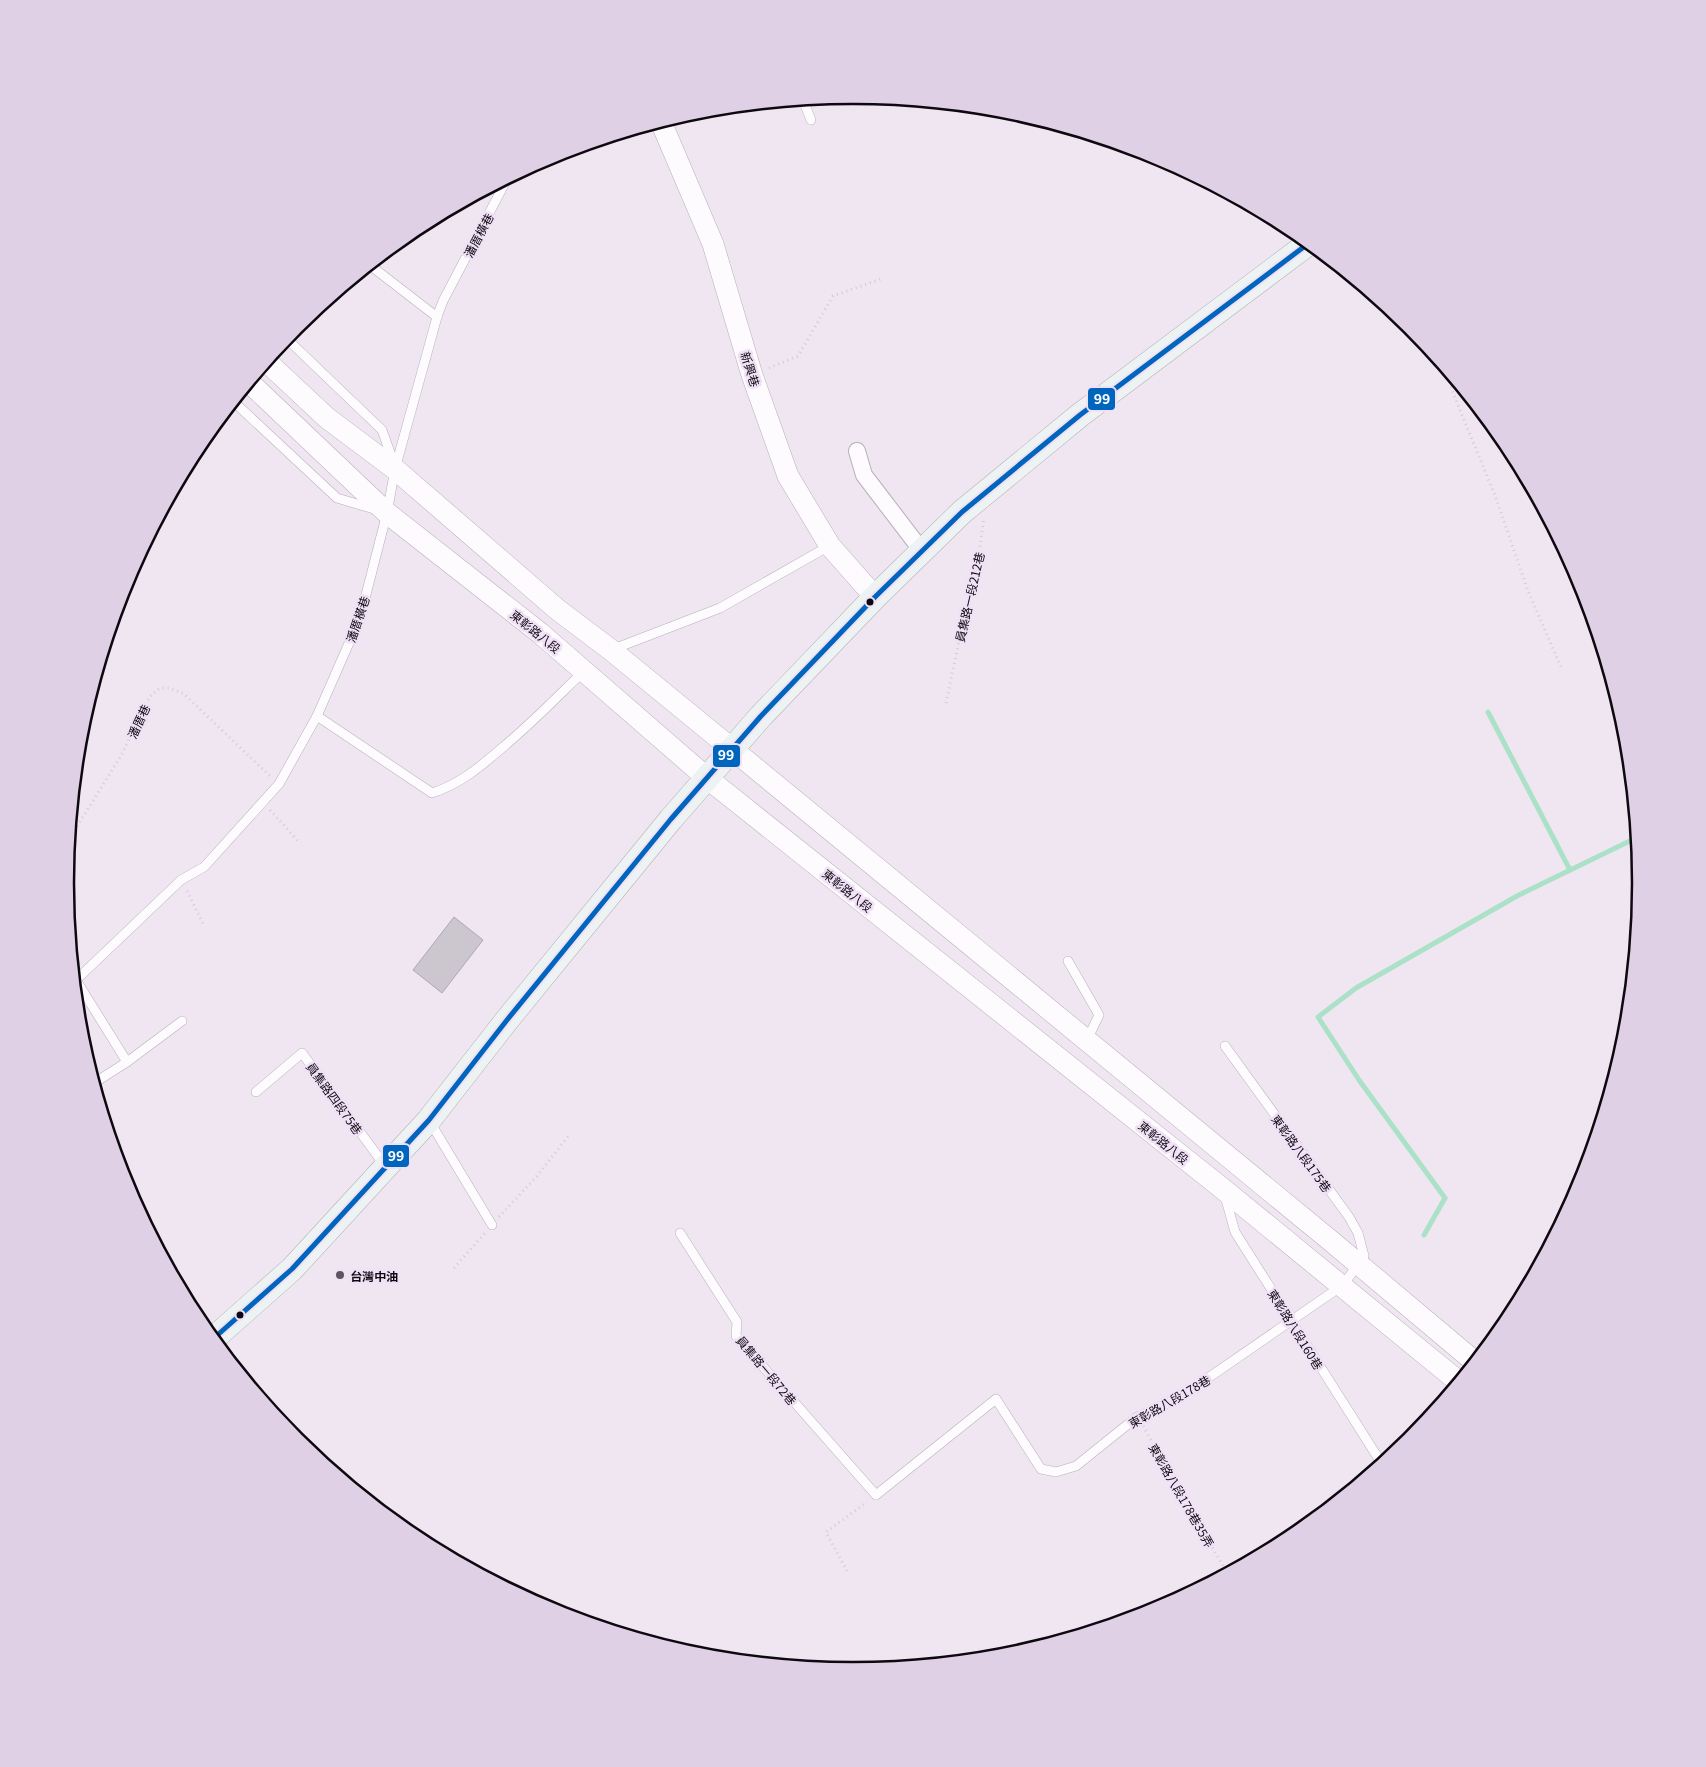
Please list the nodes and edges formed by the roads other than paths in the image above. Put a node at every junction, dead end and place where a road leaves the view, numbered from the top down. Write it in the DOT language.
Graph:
graph roads {
  1 [pos="805,106"];
  2 [pos="811,120"];
  3 [pos="664,128"];
  4 [pos="502,188"];
  5 [pos="1303,248"];
  6 [pos="374,269"];
  7 [pos="436,317"];
  8 [pos="292,343"];
  9 [pos="271,366"];
  10 [pos="254,386"];
  11 [pos="238,406"];
  12 [pos="857,451"];
  13 [pos="395,468"];
  14 [pos="387,513"];
  15 [pos="830,546"];
  16 [pos="922,551"];
  17 [pos="875,597"];
  18 [pos="611,650"];
  19 [pos="584,671"];
  20 [pos="317,716"];
  21 [pos="732,749"];
  22 [pos="707,778"];
  23 [pos="1068,961"];
  24 [pos="79,976"];
  25 [pos="81,989"];
  26 [pos="182,1021"];
  27 [pos="1087,1040"];
  28 [pos="1225,1046"];
  29 [pos="128,1062"];
  30 [pos="99,1079"];
  31 [pos="256,1092"];
  32 [pos="429,1120"];
  33 [pos="385,1167"];
  34 [pos="1223,1189"];
  35 [pos="492,1225"];
  36 [pos="680,1233"];
  37 [pos="1359,1265"];
  38 [pos="1343,1285"];
  39 [pos="1291,1322"];
  40 [pos="218,1334"];
  41 [pos="1471,1358"];
  42 [pos="1454,1379"];
  43 [pos="1378,1458"];
  44 [pos="876,1495"];
  1 -- 2 [label="lane"];
  3 -- 15 [label="street, 新興巷"];
  4 -- 7 [label="lane, 潘厝橫巷"];
  5 -- 16 [label="main road"];
  6 -- 7 [label="lane"];
  7 -- 13 [label="lane, 潘厝橫巷"];
  8 -- 13 [label="lane"];
  9 -- 13 [label="street"];
  10 -- 14 [label="street, 東彰路八段"];
  11 -- 14 [label="lane"];
  12 -- 16 [label="street"];
  13 -- 14 [label="lane, 潘厝橫巷"];
  13 -- 18 [label="street"];
  14 -- 19 [label="street, 東彰路八段"];
  14 -- 20 [label="lane, 潘厝橫巷"];
  15 -- 17 [label="street, 新興巷"];
  15 -- 18 [label="lane"];
  16 -- 17 [label="main road"];
  17 -- 21 [label="main road"];
  18 -- 21 [label="street"];
  19 -- 20 [label="lane"];
  19 -- 22 [label="street, 東彰路八段"];
  20 -- 24 [label="lane, 潘厝橫巷"];
  21 -- 22 [label="main road"];
  21 -- 27 [label="street"];
  22 -- 32 [label="main road"];
  22 -- 34 [label="street, 東彰路八段"];
  23 -- 27 [label="lane"];
  25 -- 29 [label="lane"];
  26 -- 29 [label="lane"];
  27 -- 37 [label="street"];
  28 -- 37 [label="lane, 東彰路八段175巷"];
  29 -- 30 [label="lane"];
  31 -- 33 [label="lane, 員集路四段75巷"];
  32 -- 33 [label="main road"];
  32 -- 35 [label="lane"];
  33 -- 40 [label="main road"];
  34 -- 38 [label="street, 東彰路八段"];
  34 -- 39 [label="lane, 東彰路八段160巷"];
  36 -- 44 [label="lane, 員集路一段72巷"];
  37 -- 38 [label="lane, 東彰路八段178巷"];
  37 -- 41 [label="street"];
  38 -- 39 [label="lane, 東彰路八段178巷"];
  38 -- 42 [label="street, 東彰路八段"];
  39 -- 43 [label="lane, 東彰路八段160巷"];
  39 -- 44 [label="lane, 東彰路八段178巷"];
}
